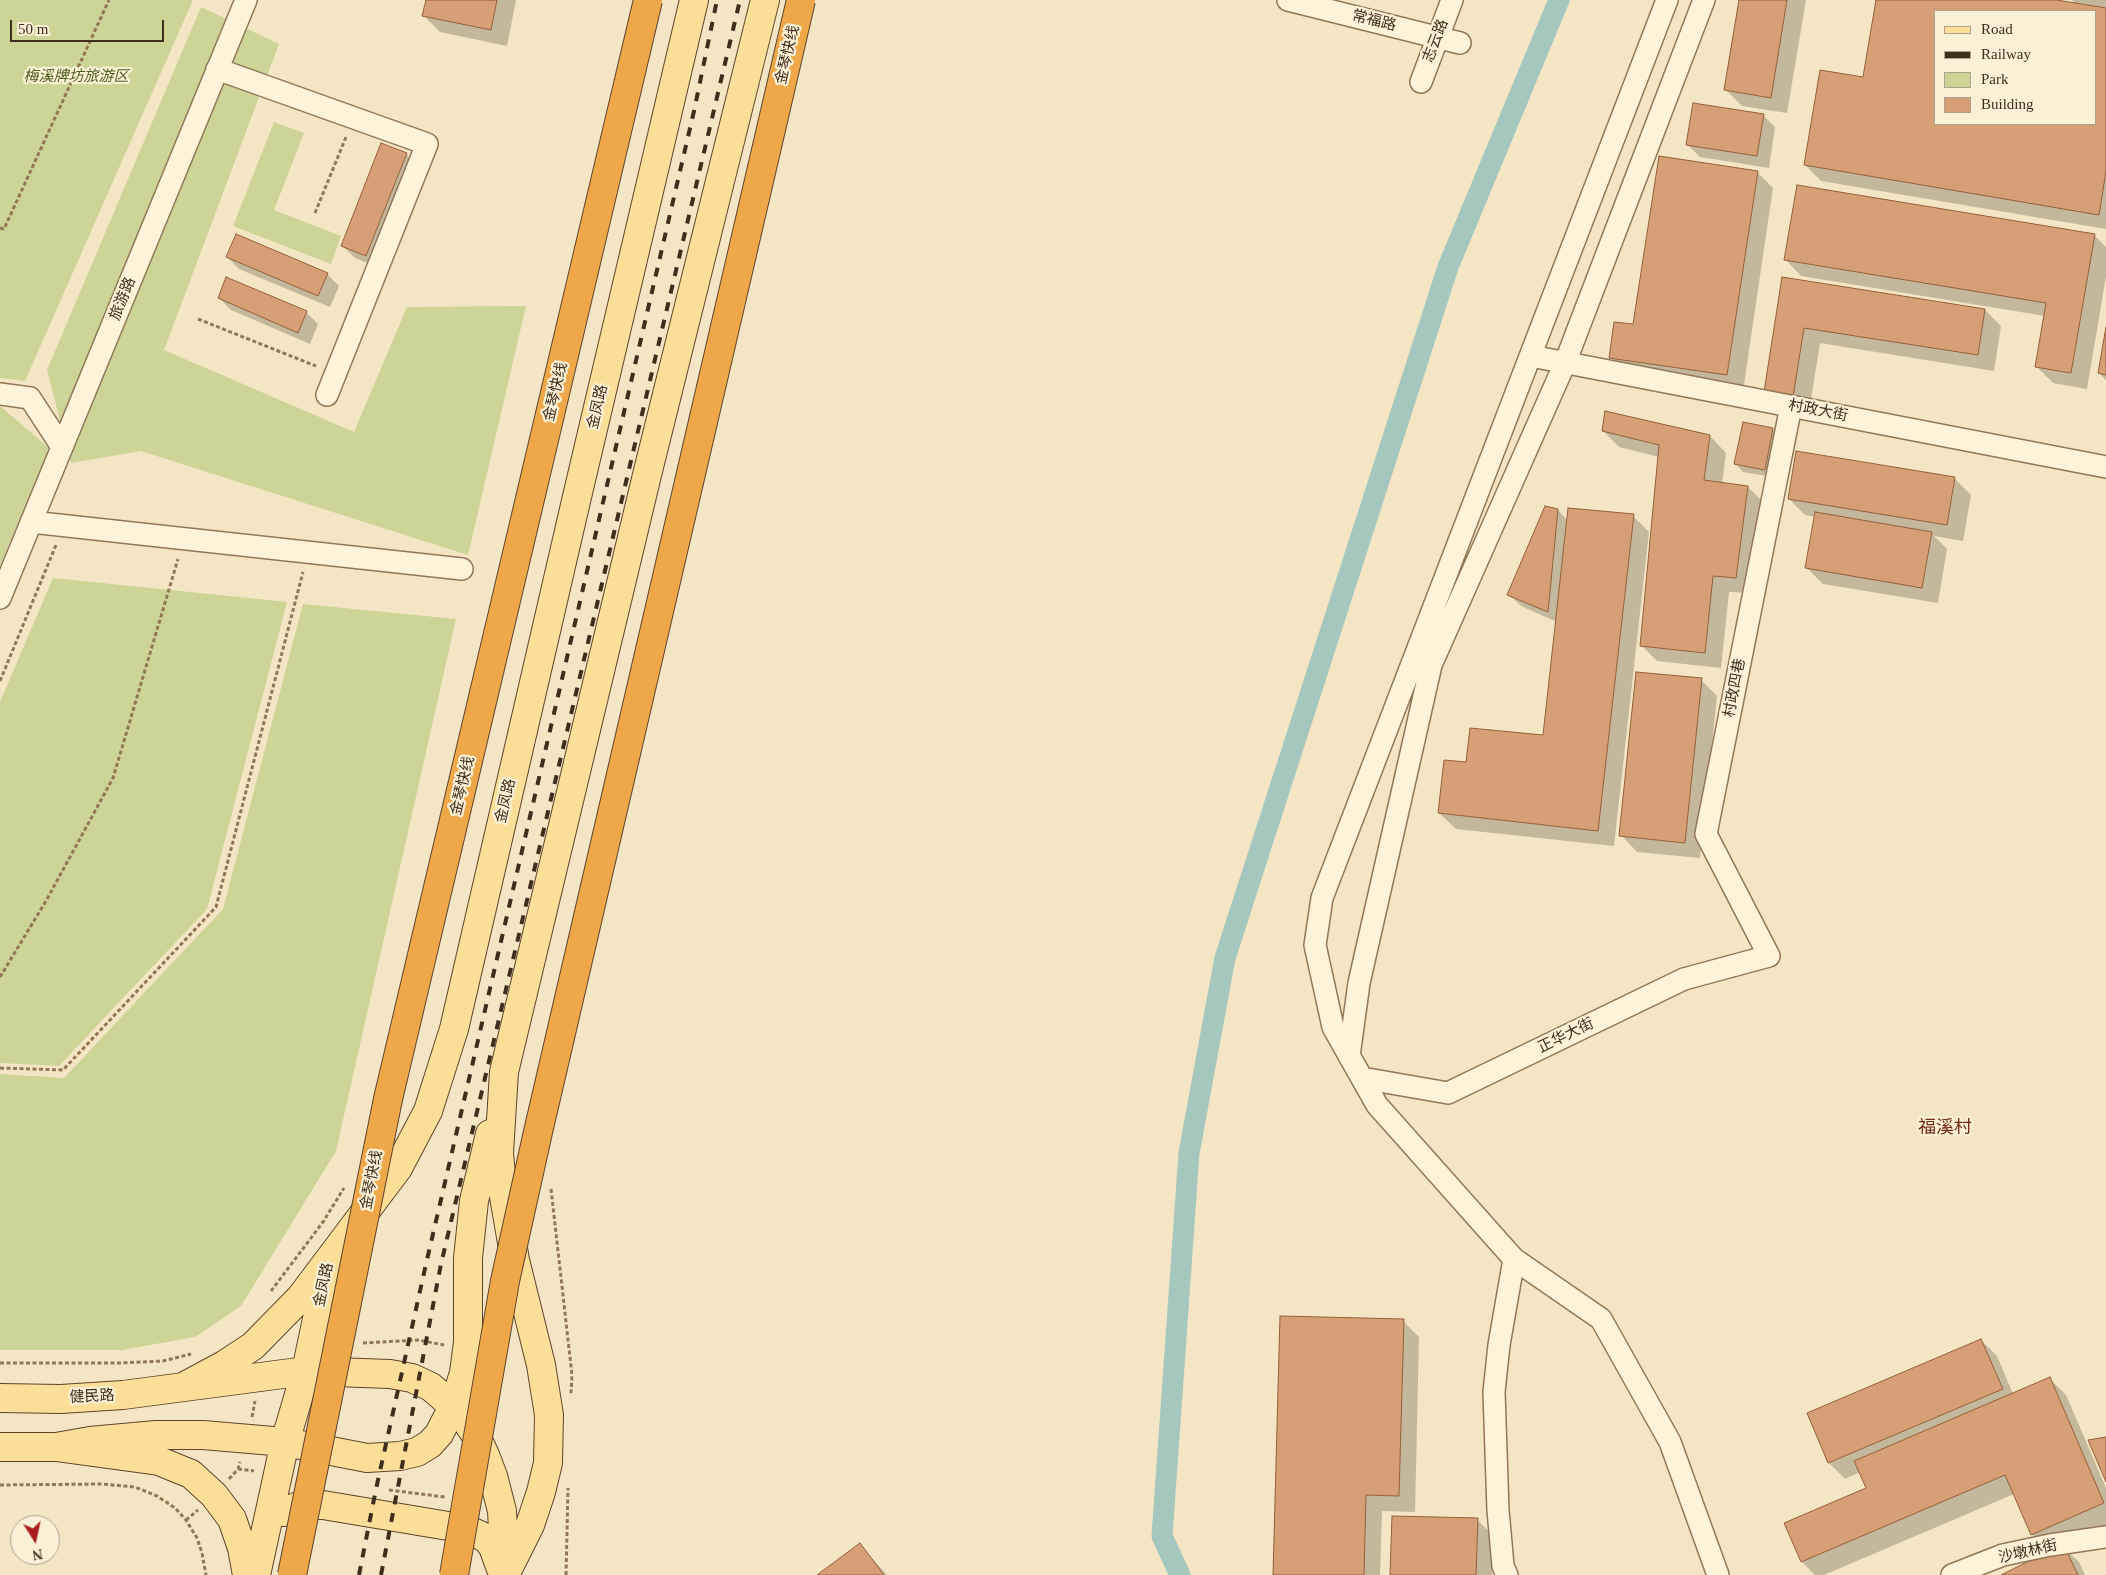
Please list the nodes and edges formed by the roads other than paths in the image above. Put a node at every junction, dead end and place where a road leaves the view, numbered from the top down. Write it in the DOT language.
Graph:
graph roads {
  1 [pos="246,0"];
  2 [pos="648,0"];
  3 [pos="694,0"];
  4 [pos="765,0"];
  5 [pos="801,0"];
  6 [pos="1288,0"];
  7 [pos="1452,0"];
  8 [pos="1667,0"];
  9 [pos="1704,0"];
  10 [pos="1438,36"];
  11 [pos="1460,42"];
  12 [pos="217,69"];
  13 [pos="1421,82"];
  14 [pos="1531,356"];
  15 [pos="1565,363"];
  16 [pos="0,394"];
  17 [pos="327,395"];
  18 [pos="1791,406"];
  19 [pos="62,447"];
  20 [pos="2106,467"];
  21 [pos="31,522"];
  22 [pos="462,569"];
  23 [pos="0,598"];
  24 [pos="1769,956"];
  25 [pos="1349,1056"];
  26 [pos="504,1072"];
  27 [pos="1362,1078"];
  28 [pos="330,1256"];
  29 [pos="1514,1259"];
  30 [pos="306,1371"];
  31 [pos="183,1387"];
  32 [pos="0,1398"];
  33 [pos="454,1405"];
  34 [pos="285,1442"];
  35 [pos="0,1447"];
  36 [pos="56,1447"];
  37 [pos="265,1535"];
  38 [pos="2106,1537"];
  39 [pos="247,1575"];
  40 [pos="256,1575"];
  41 [pos="292,1575"];
  42 [pos="454,1575"];
  43 [pos="503,1575"];
  44 [pos="1507,1575"];
  45 [pos="1718,1575"];
  46 [pos="1952,1575"];
  1 -- 12 [label="street, 旅游路"];
  2 -- 41 [label="highway, 金琴快线, bridge"];
  3 -- 28 [label="main road, 金凤路"];
  4 -- 26 [label="main road"];
  5 -- 42 [label="highway, 金琴快线, bridge"];
  6 -- 10 [label="street, 常福路"];
  7 -- 10 [label="street, 志云路"];
  8 -- 14 [label="street"];
  9 -- 15 [label="street"];
  10 -- 11 [label="street, 常福路"];
  10 -- 13 [label="street, 志云路"];
  12 -- 17 [label="street"];
  12 -- 19 [label="street, 旅游路"];
  14 -- 15 [label="street, 村政大街"];
  14 -- 25 [label="street"];
  15 -- 18 [label="street, 村政大街"];
  15 -- 25 [label="street"];
  16 -- 19 [label="street"];
  18 -- 20 [label="street, 村政大街"];
  18 -- 24 [label="street, 村政四巷"];
  19 -- 21 [label="street, 旅游路"];
  21 -- 22 [label="street"];
  21 -- 23 [label="street, 旅游路"];
  24 -- 27 [label="street, 正华大街"];
  25 -- 27 [label="street"];
  26 -- 33 [label="main road"];
  26 -- 43 [label="main road"];
  27 -- 29 [label="street"];
  28 -- 30 [label="main road, 金凤路"];
  28 -- 31 [label="main road"];
  29 -- 44 [label="street"];
  29 -- 45 [label="street"];
  30 -- 31 [label="main road, 健民路"];
  30 -- 33 [label="main road, 健民路"];
  30 -- 34 [label="main road, 金凤路"];
  31 -- 32 [label="main road, 健民路"];
  33 -- 34 [label="main road"];
  33 -- 43 [label="main road, 健民路"];
  34 -- 36 [label="main road"];
  34 -- 37 [label="main road, 金凤路"];
  35 -- 36 [label="main road"];
  36 -- 39 [label="main road"];
  37 -- 40 [label="main road, 金凤路"];
  37 -- 43 [label="main road"];
  38 -- 46 [label="street, 沙墩林街"];
}
